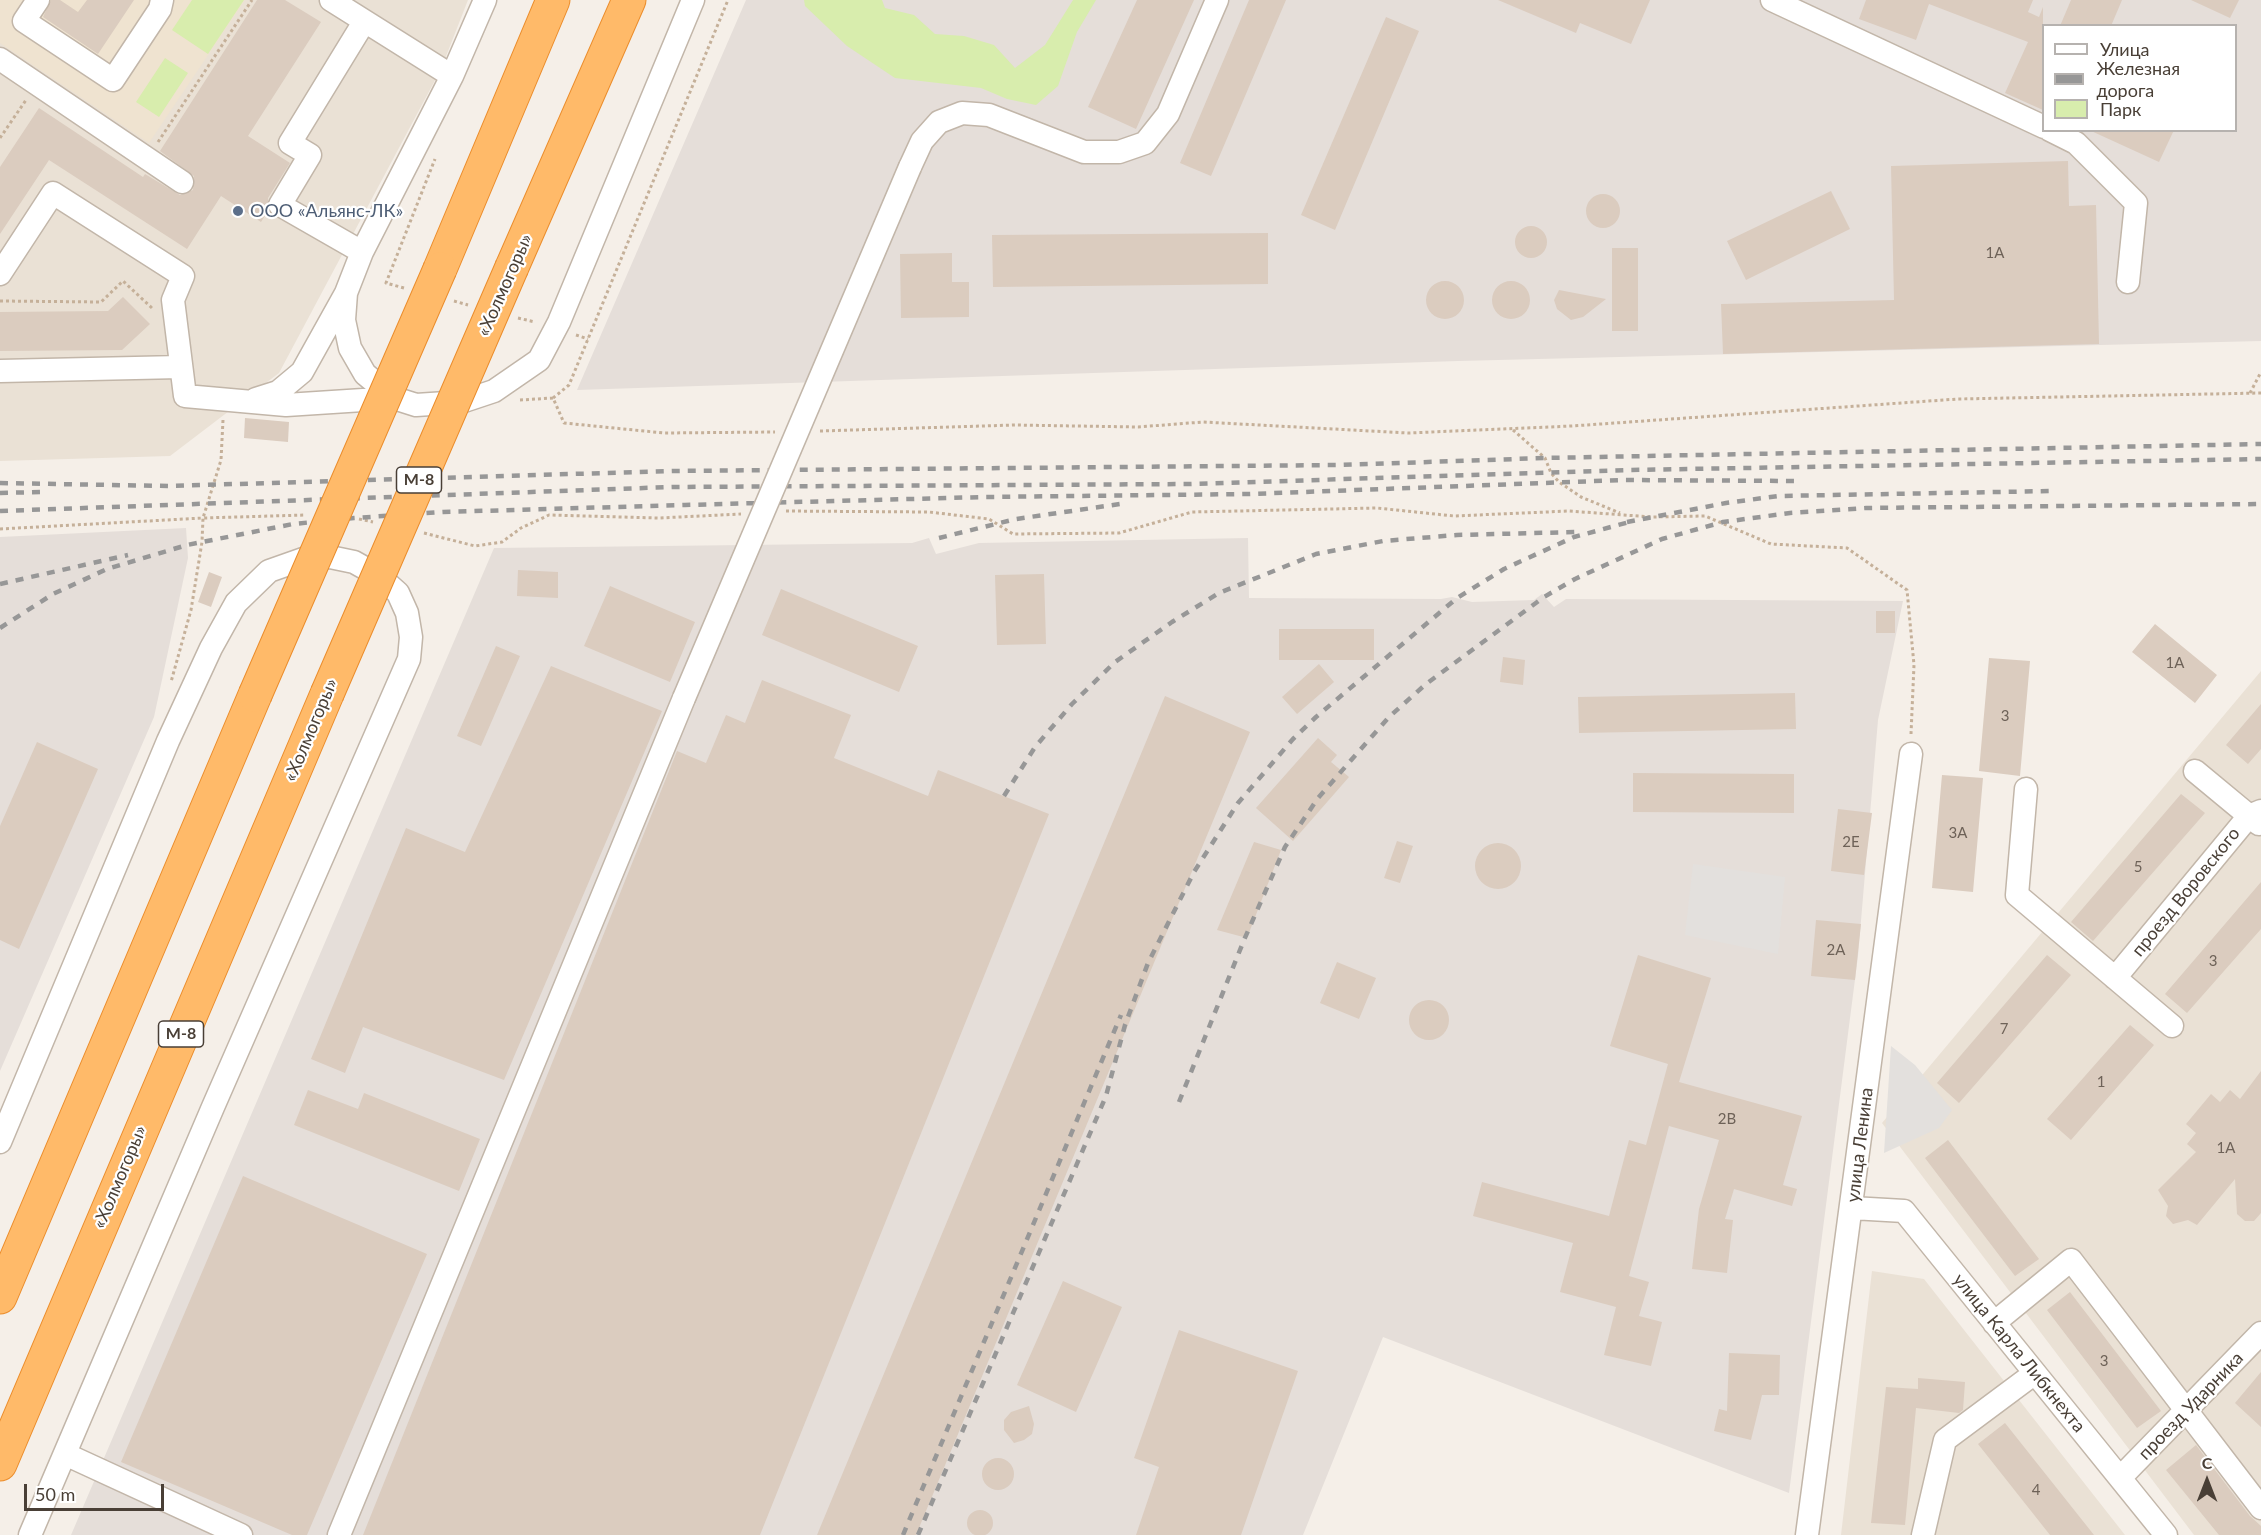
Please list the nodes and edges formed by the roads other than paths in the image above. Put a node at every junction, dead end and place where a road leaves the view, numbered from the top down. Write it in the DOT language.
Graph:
graph roads {
  1 [pos="38,0"];
  2 [pos="162,0"];
  3 [pos="331,0"];
  4 [pos="485,0"];
  5 [pos="553,0"];
  6 [pos="629,0"];
  7 [pos="693,0"];
  8 [pos="1217,0"];
  9 [pos="1772,0"];
  10 [pos="364,22"];
  11 [pos="0,59"];
  12 [pos="452,76"];
  13 [pos="2042,127"];
  14 [pos="2054,132"];
  15 [pos="182,182"];
  16 [pos="362,252"];
  17 [pos="0,274"];
  18 [pos="2128,282"];
  19 [pos="346,293"];
  20 [pos="180,367"];
  21 [pos="0,371"];
  22 [pos="394,398"];
  23 [pos="249,401"];
  24 [pos="1911,754"];
  25 [pos="2195,771"];
  26 [pos="2026,789"];
  27 [pos="2257,818"];
  28 [pos="2115,978"];
  29 [pos="2172,1026"];
  30 [pos="0,1142"];
  31 [pos="1852,1208"];
  32 [pos="0,1297"];
  33 [pos="1994,1323"];
  34 [pos="2261,1333"];
  35 [pos="2035,1373"];
  36 [pos="2186,1412"];
  37 [pos="65,1454"];
  38 [pos="0,1464"];
  39 [pos="2120,1478"];
  40 [pos="2261,1508"];
  41 [pos="30,1535"];
  42 [pos="241,1535"];
  43 [pos="339,1535"];
  44 [pos="1807,1535"];
  45 [pos="1923,1535"];
  46 [pos="2166,1535"];
  1 -- 2 [label="street"];
  3 -- 10 [label="street"];
  4 -- 12 [label="street"];
  5 -- 32 [label="highway, bridge"];
  6 -- 38 [label="highway, «Холмогоры» / М-8, bridge"];
  7 -- 22 [label="street"];
  8 -- 43 [label="street, bridge"];
  9 -- 13 [label="street"];
  10 -- 12 [label="street"];
  10 -- 16 [label="street"];
  11 -- 15 [label="street"];
  12 -- 16 [label="street"];
  14 -- 18 [label="street"];
  16 -- 19 [label="street"];
  17 -- 20 [label="street"];
  19 -- 22 [label="street"];
  19 -- 23 [label="street"];
  20 -- 21 [label="street"];
  20 -- 23 [label="street"];
  22 -- 23 [label="street"];
  24 -- 31 [label="street, улица Ленина"];
  25 -- 27 [label="street"];
  26 -- 28 [label="street"];
  27 -- 28 [label="street, проезд Воровского"];
  28 -- 29 [label="street"];
  30 -- 37 [label="street"];
  31 -- 33 [label="street, улица Карла Либкнехта"];
  31 -- 44 [label="street, улица Ленина"];
  33 -- 35 [label="street, улица Карла Либкнехта"];
  33 -- 36 [label="street"];
  34 -- 36 [label="street, проезд Ударника"];
  35 -- 39 [label="street, улица Карла Либкнехта"];
  35 -- 45 [label="street"];
  36 -- 39 [label="street, проезд Ударника"];
  36 -- 40 [label="street"];
  37 -- 41 [label="street"];
  37 -- 42 [label="street"];
  39 -- 46 [label="street, улица Карла Либкнехта"];
}
